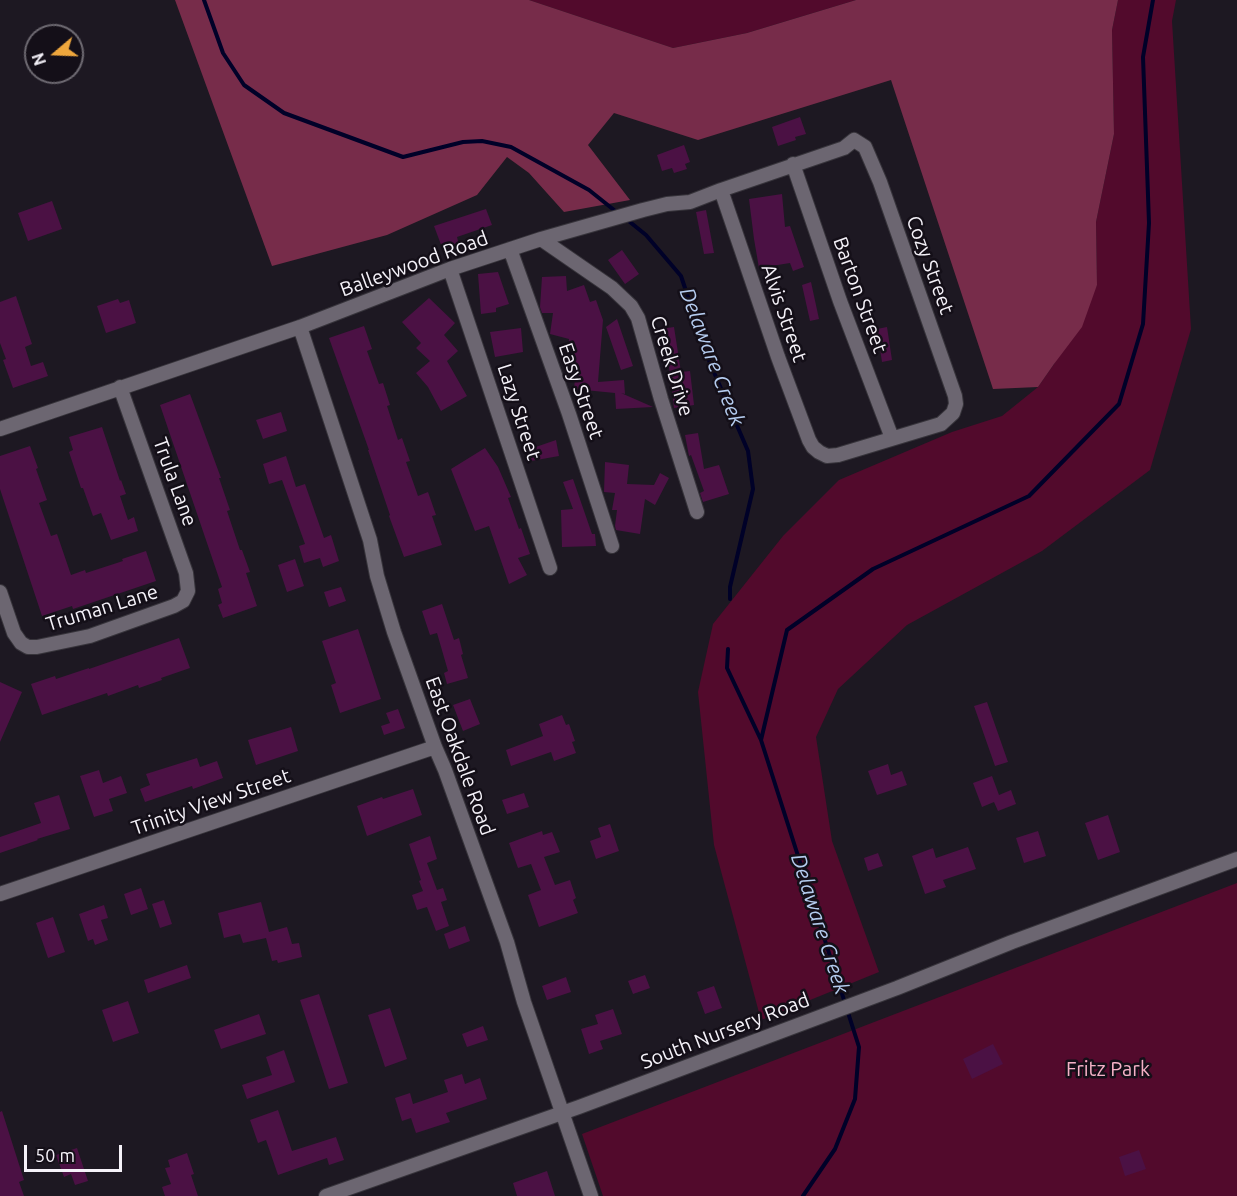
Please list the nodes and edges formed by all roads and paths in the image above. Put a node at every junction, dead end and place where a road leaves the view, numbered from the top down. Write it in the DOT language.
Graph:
graph roads {
  1 [pos="844,148"];
  2 [pos="793,164"];
  3 [pos="721,190"];
  4 [pos="541,239"];
  5 [pos="510,249"];
  6 [pos="450,269"];
  7 [pos="300,327"];
  8 [pos="120,387"];
  9 [pos="0,429"];
  10 [pos="892,438"];
  11 [pos="697,512"];
  12 [pos="612,546"];
  13 [pos="550,568"];
  14 [pos="188,591"];
  15 [pos="0,592"];
  16 [pos="435,747"];
  17 [pos="1237,860"];
  18 [pos="0,894"];
  19 [pos="562,1113"];
  20 [pos="326,1196"];
  21 [pos="591,1196"];
  1 -- 2 [label="street, Balleywood Road"];
  1 -- 10 [label="street, Cozy Street"];
  2 -- 3 [label="street, Balleywood Road"];
  2 -- 10 [label="street, Barton Street"];
  3 -- 4 [label="street, Balleywood Road"];
  3 -- 10 [label="street, Alvis Street"];
  4 -- 5 [label="street, Balleywood Road"];
  4 -- 11 [label="street, Creek Drive"];
  5 -- 6 [label="street, Balleywood Road"];
  5 -- 12 [label="street, Easy Street"];
  6 -- 7 [label="street, Balleywood Road"];
  6 -- 13 [label="street, Lazy Street"];
  7 -- 8 [label="street, Balleywood Road"];
  7 -- 16 [label="street, East Oakdale Road"];
  8 -- 9 [label="street, Balleywood Road"];
  8 -- 14 [label="street, Trula Lane"];
  14 -- 15 [label="street, Truman Lane"];
  16 -- 18 [label="street, Trinity View Street"];
  16 -- 19 [label="street, East Oakdale Road"];
  17 -- 19 [label="street, South Nursery Road"];
  19 -- 20 [label="street, South Nursery Road"];
  19 -- 21 [label="street, East Oakdale Road"];
}
